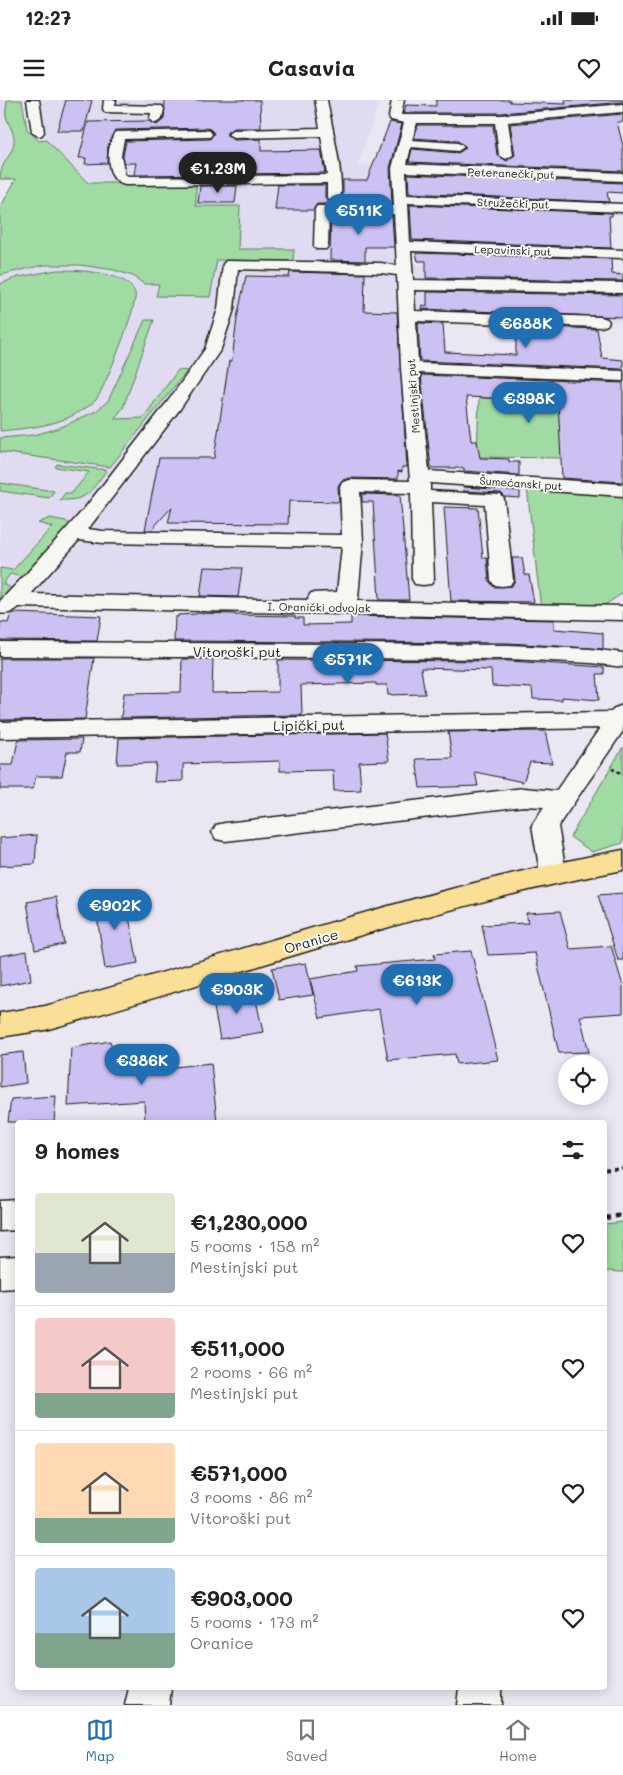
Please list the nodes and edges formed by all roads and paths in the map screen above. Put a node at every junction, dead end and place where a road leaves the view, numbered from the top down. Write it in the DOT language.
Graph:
graph roads {
  1 [pos="33,100"];
  2 [pos="110,100"];
  3 [pos="322,100"];
  4 [pos="398,100"];
  5 [pos="591,105"];
  6 [pos="620,108"];
  7 [pos="534,111"];
  8 [pos="156,119"];
  9 [pos="501,119"];
  10 [pos="411,120"];
  11 [pos="623,122"];
  12 [pos="543,128"];
  13 [pos="38,132"];
  14 [pos="327,132"];
  15 [pos="206,134"];
  16 [pos="234,134"];
  17 [pos="405,143"];
  18 [pos="458,147"];
  19 [pos="506,155"];
  20 [pos="399,168"];
  21 [pos="623,177"];
  22 [pos="334,178"];
  23 [pos="402,204"];
  24 [pos="623,208"];
  25 [pos="334,209"];
  26 [pos="321,246"];
  27 [pos="403,246"];
  28 [pos="623,254"];
  29 [pos="402,278"];
  30 [pos="623,288"];
  31 [pos="408,316"];
  32 [pos="601,322"];
  33 [pos="410,368"];
  34 [pos="623,376"];
  35 [pos="420,486"];
  36 [pos="623,490"];
  37 [pos="74,533"];
  38 [pos="353,541"];
  39 [pos="423,579"];
  40 [pos="502,580"];
  41 [pos="295,597"];
  42 [pos="7,606"];
  43 [pos="623,613"];
  44 [pos="0,649"];
  45 [pos="623,660"];
  46 [pos="620,717"];
  47 [pos="0,730"];
  48 [pos="561,800"];
  49 [pos="225,832"];
  50 [pos="623,860"];
  51 [pos="553,873"];
  52 [pos="0,1025"];
  53 [pos="623,1168"];
  54 [pos="607,1169"];
  55 [pos="15,1215"];
  56 [pos="623,1215"];
  57 [pos="0,1216"];
  58 [pos="607,1218"];
  59 [pos="15,1272"];
  60 [pos="0,1274"];
  61 [pos="150,1690"];
  62 [pos="480,1690"];
  63 [pos="147,1705"];
  64 [pos="479,1705"];
  1 -- 13 [label="street"];
  2 -- 8 [label="street"];
  3 -- 14 [label="street"];
  4 -- 10 [label="street"];
  5 -- 6 [label="street"];
  5 -- 7 [label="street"];
  6 -- 11 [label="street"];
  7 -- 9 [label="street"];
  7 -- 12 [label="street"];
  9 -- 10 [label="street"];
  9 -- 19 [label="street"];
  10 -- 17 [label="street, Mestinjski put"];
  14 -- 16 [label="street"];
  14 -- 22 [label="street"];
  15 -- 22 [label="street"];
  17 -- 18 [label="street"];
  17 -- 20 [label="street, Mestinjski put"];
  20 -- 21 [label="street, Peteranečki put"];
  20 -- 23 [label="street, Mestinjski put"];
  22 -- 25 [label="street"];
  23 -- 24 [label="street, Stružečki put"];
  23 -- 25 [label="street, Stružečki put"];
  23 -- 27 [label="street, Mestinjski put"];
  25 -- 26 [label="street"];
  27 -- 28 [label="street, Lepavinski put"];
  27 -- 29 [label="street, Mestinjski put"];
  29 -- 30 [label="street"];
  29 -- 31 [label="street, Mestinjski put"];
  29 -- 37 [label="street"];
  31 -- 32 [label="street"];
  31 -- 33 [label="street, Mestinjski put"];
  33 -- 34 [label="street"];
  33 -- 35 [label="street, Mestinjski put"];
  35 -- 36 [label="street, Šumećanski put"];
  35 -- 38 [label="street"];
  35 -- 39 [label="street, Mestinjski put"];
  35 -- 40 [label="street"];
  37 -- 38 [label="street"];
  37 -- 42 [label="street"];
  38 -- 41 [label="street"];
  42 -- 43 [label="street, I. Oranički odvojak"];
  44 -- 45 [label="street, Vitoroški put"];
  46 -- 47 [label="street, Lipički put"];
  46 -- 48 [label="street"];
  48 -- 49 [label="street"];
  48 -- 51 [label="street"];
  50 -- 51 [label="main road, Oranice"];
  51 -- 52 [label="main road, Oranice"];
  53 -- 54 [label="path"];
  55 -- 57 [label="street"];
  56 -- 58 [label="path"];
  59 -- 60 [label="street"];
  61 -- 63 [label="street"];
  62 -- 64 [label="street"];
}
